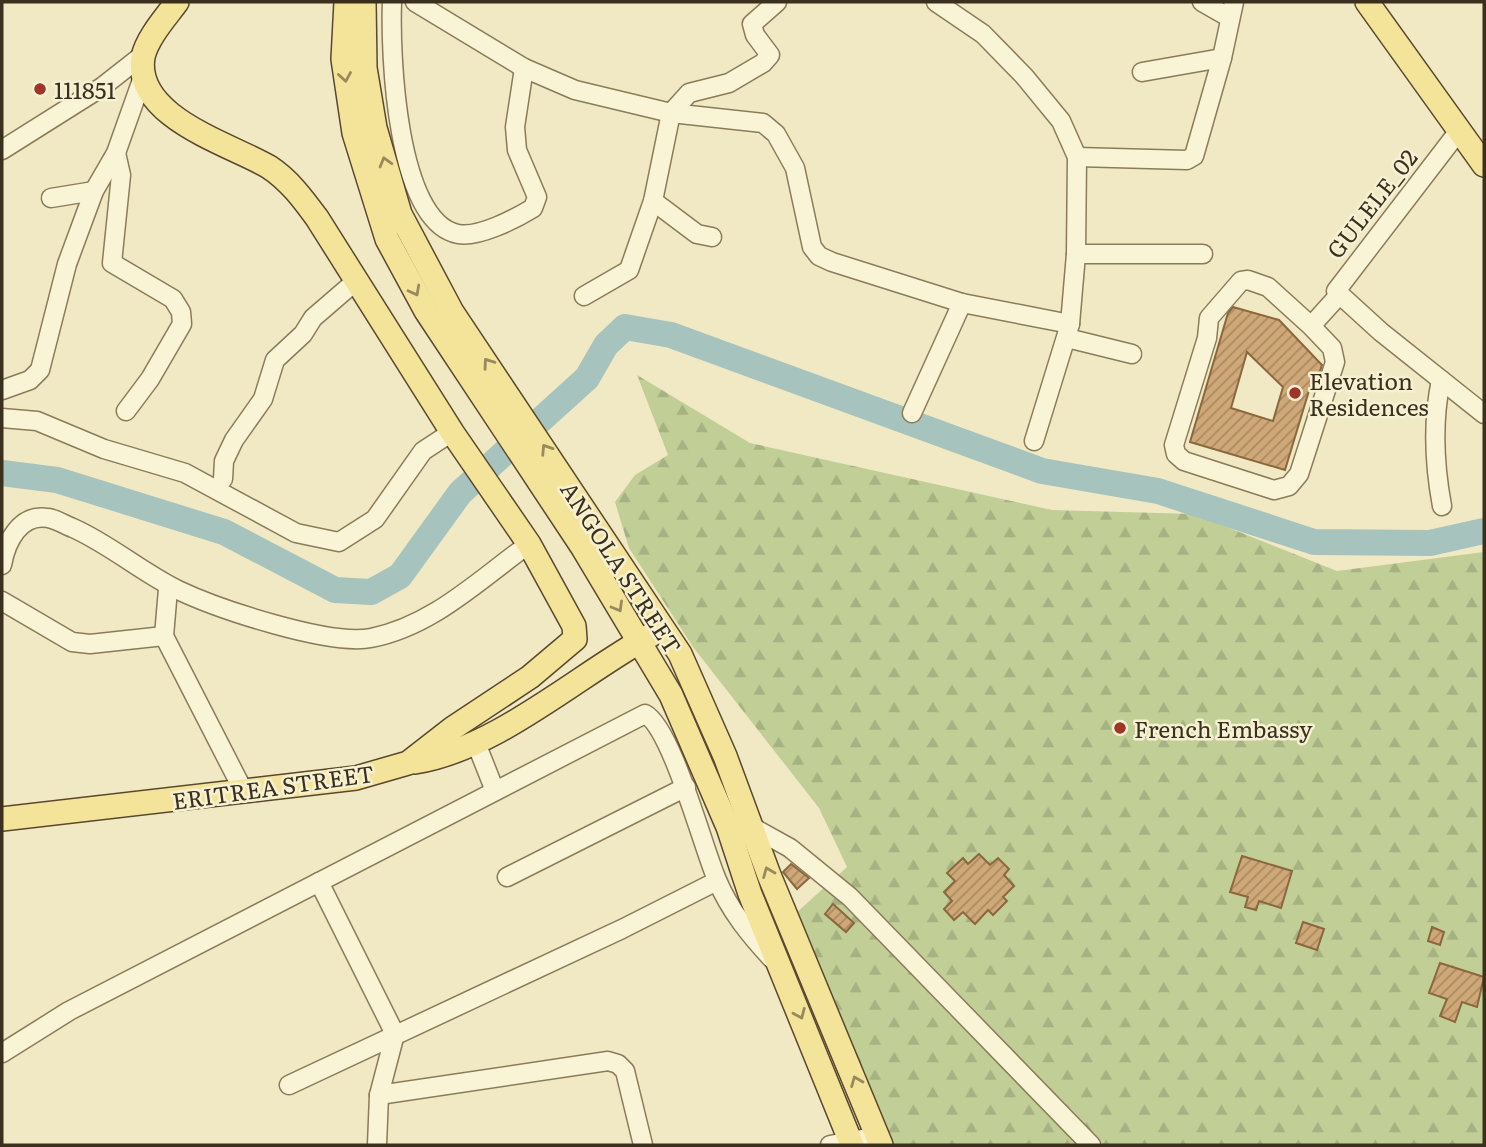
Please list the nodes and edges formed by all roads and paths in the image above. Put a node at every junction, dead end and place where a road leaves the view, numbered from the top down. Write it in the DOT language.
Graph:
graph roads {
  1 [pos="177,2"];
  2 [pos="392,2"];
  3 [pos="415,2"];
  4 [pos="777,2"];
  5 [pos="936,2"];
  6 [pos="1202,2"];
  7 [pos="1367,2"];
  8 [pos="355,6"];
  9 [pos="1232,10"];
  10 [pos="1222,58"];
  11 [pos="143,66"];
  12 [pos="524,68"];
  13 [pos="1142,72"];
  14 [pos="671,113"];
  15 [pos="1458,132"];
  16 [pos="2,150"];
  17 [pos="116,153"];
  18 [pos="1077,157"];
  19 [pos="1484,165"];
  20 [pos="94,191"];
  21 [pos="51,198"];
  22 [pos="653,201"];
  23 [pos="712,237"];
  24 [pos="1076,254"];
  25 [pos="1203,254"];
  26 [pos="357,280"];
  27 [pos="1339,295"];
  28 [pos="584,296"];
  29 [pos="962,303"];
  30 [pos="1311,327"];
  31 [pos="1068,331"];
  32 [pos="1132,354"];
  33 [pos="1441,380"];
  34 [pos="2,390"];
  35 [pos="126,411"];
  36 [pos="912,413"];
  37 [pos="1484,414"];
  38 [pos="2,418"];
  39 [pos="452,432"];
  40 [pos="1034,441"];
  41 [pos="223,480"];
  42 [pos="1442,506"];
  43 [pos="529,544"];
  44 [pos="2,565"];
  45 [pos="168,589"];
  46 [pos="2,601"];
  47 [pos="662,629"];
  48 [pos="164,636"];
  49 [pos="638,642"];
  50 [pos="476,743"];
  51 [pos="408,763"];
  52 [pos="686,787"];
  53 [pos="495,790"];
  54 [pos="244,792"];
  55 [pos="2,819"];
  56 [pos="738,825"];
  57 [pos="508,877"];
  58 [pos="717,881"];
  59 [pos="319,882"];
  60 [pos="780,968"];
  61 [pos="395,1034"];
  62 [pos="2,1053"];
  63 [pos="289,1085"];
  64 [pos="379,1095"];
  65 [pos="879,1141"];
  66 [pos="844,1144"];
  67 [pos="377,1145"];
  68 [pos="643,1145"];
  69 [pos="1091,1145"];
  1 -- 11 [label="main road"];
  2 -- 12 [label="street"];
  3 -- 12 [label="street"];
  4 -- 14 [label="street"];
  5 -- 18 [label="street"];
  6 -- 9 [label="street"];
  7 -- 15 [label="main road"];
  47 -- 8 [label="main road, ANGOLA STREET, one-way"];
  8 -- 49 [label="main road, one-way"];
  9 -- 10 [label="street"];
  10 -- 13 [label="street"];
  10 -- 18 [label="street"];
  11 -- 16 [label="street"];
  11 -- 17 [label="street"];
  11 -- 26 [label="main road"];
  12 -- 14 [label="street"];
  14 -- 22 [label="street"];
  14 -- 29 [label="street"];
  15 -- 19 [label="main road"];
  15 -- 27 [label="street, GULELE_02"];
  17 -- 20 [label="street"];
  17 -- 35 [label="street"];
  18 -- 24 [label="street"];
  20 -- 21 [label="street"];
  20 -- 34 [label="street"];
  22 -- 23 [label="street"];
  22 -- 28 [label="street"];
  24 -- 25 [label="street"];
  24 -- 31 [label="street"];
  26 -- 39 [label="main road"];
  26 -- 41 [label="street"];
  27 -- 30 [label="street"];
  27 -- 33 [label="street, GULELE_02"];
  29 -- 31 [label="street"];
  29 -- 36 [label="street"];
  30 -- 30 [label="street"];
  31 -- 32 [label="street"];
  31 -- 40 [label="street"];
  33 -- 37 [label="street, GULELE_02"];
  33 -- 42 [label="street"];
  38 -- 39 [label="street"];
  39 -- 43 [label="main road"];
  43 -- 44 [label="street"];
  43 -- 51 [label="main road, ERITREA STREET"];
  45 -- 48 [label="street"];
  46 -- 48 [label="street"];
  47 -- 49 [label="main road"];
  47 -- 56 [label="main road, ANGOLA STREET"];
  48 -- 54 [label="street"];
  49 -- 50 [label="main road"];
  49 -- 56 [label="main road"];
  50 -- 51 [label="main road"];
  50 -- 53 [label="street"];
  51 -- 54 [label="main road, ERITREA STREET"];
  52 -- 53 [label="street"];
  52 -- 57 [label="street"];
  52 -- 58 [label="street"];
  53 -- 59 [label="street"];
  54 -- 55 [label="main road, ERITREA STREET"];
  56 -- 60 [label="main road"];
  65 -- 56 [label="main road, ANGOLA STREET, one-way"];
  56 -- 69 [label="street"];
  58 -- 60 [label="street"];
  58 -- 61 [label="street"];
  59 -- 61 [label="street"];
  59 -- 62 [label="street"];
  60 -- 66 [label="main road, one-way"];
  61 -- 63 [label="street"];
  61 -- 64 [label="street"];
  64 -- 67 [label="street"];
  64 -- 68 [label="street"];
  65 -- 66 [label="street"];
}
